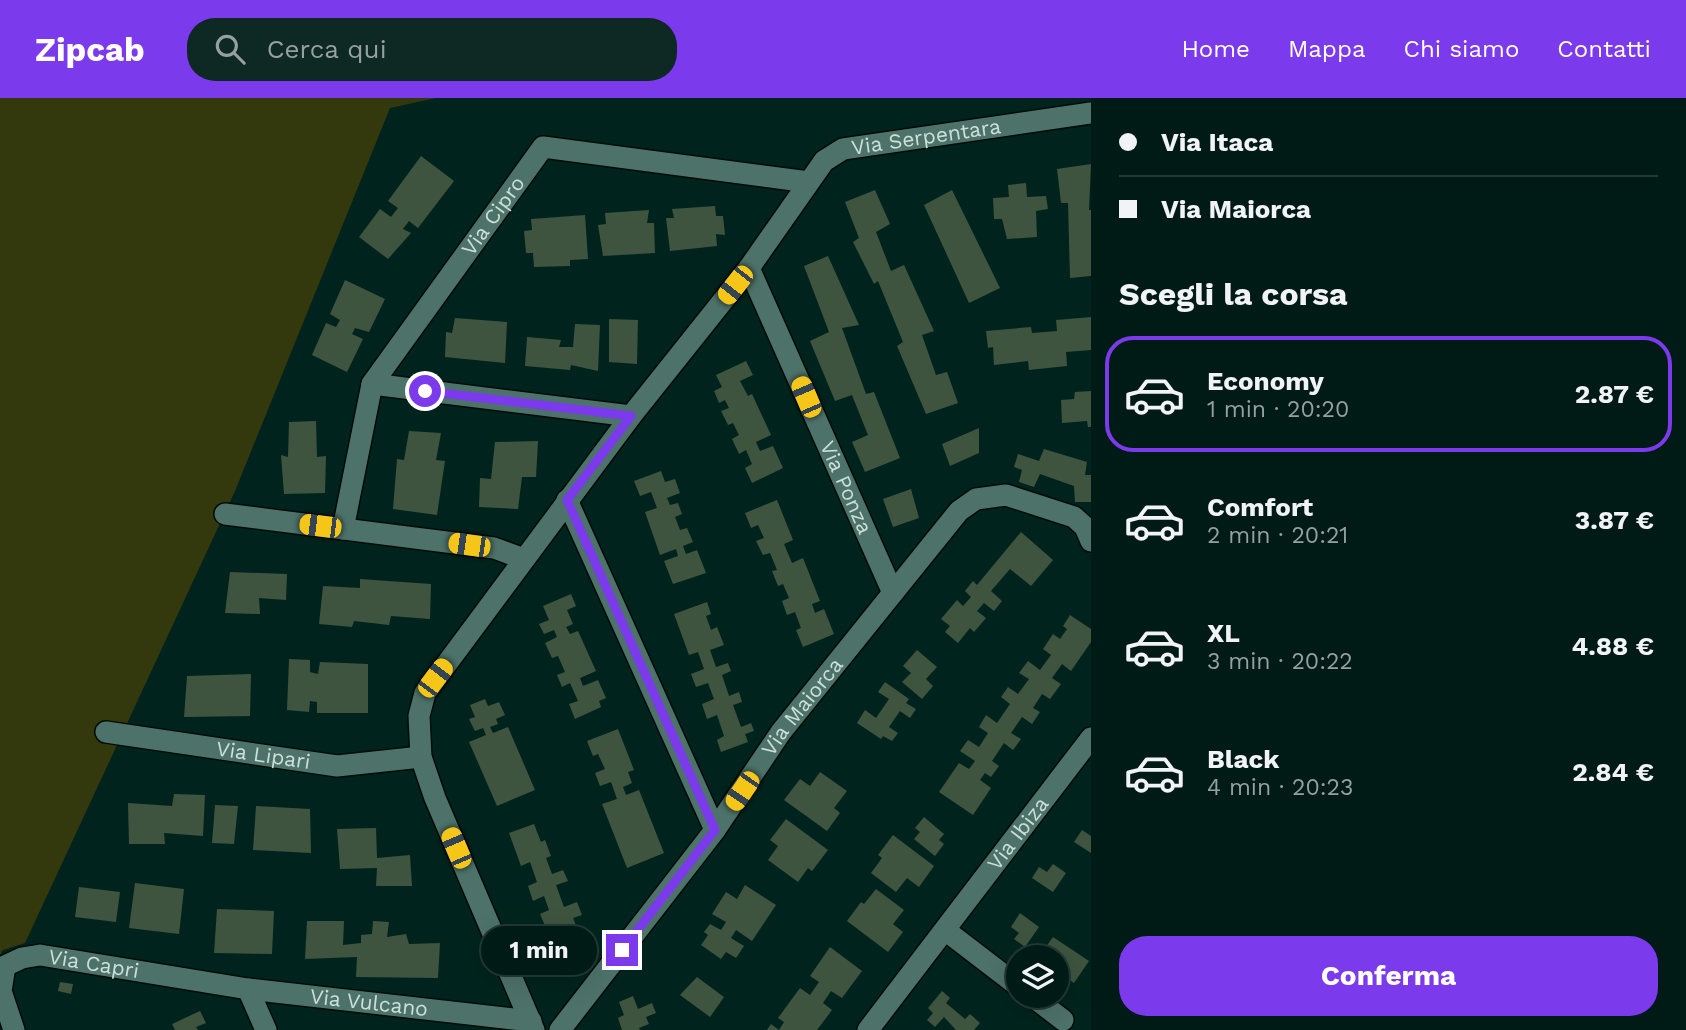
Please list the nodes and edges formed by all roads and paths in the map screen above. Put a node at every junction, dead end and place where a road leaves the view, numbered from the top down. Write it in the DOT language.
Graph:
graph roads {
  1 [pos="1091,113"];
  2 [pos="809,182"];
  3 [pos="749,268"];
  4 [pos="372,384"];
  5 [pos="631,416"];
  6 [pos="567,500"];
  7 [pos="225,514"];
  8 [pos="343,528"];
  9 [pos="1091,541"];
  10 [pos="523,559"];
  11 [pos="893,593"];
  12 [pos="106,732"];
  13 [pos="1091,738"];
  14 [pos="421,757"];
  15 [pos="715,830"];
  16 [pos="945,930"];
  17 [pos="1006,977"];
  18 [pos="248,989"];
  19 [pos="1048,1008"];
  20 [pos="1063,1020"];
  21 [pos="533,1025"];
  22 [pos="14,1030"];
  23 [pos="266,1030"];
  24 [pos="560,1030"];
  25 [pos="868,1030"];
  1 -- 2 [label="street, Via Serpentara"];
  2 -- 3 [label="street, Via Serpentara"];
  2 -- 4 [label="street, Via Cipro"];
  3 -- 5 [label="street, Via Serpentara"];
  3 -- 11 [label="street, Via Ponza"];
  4 -- 5 [label="street"];
  4 -- 8 [label="street, Via Cipro"];
  5 -- 6 [label="street, Via Serpentara"];
  6 -- 10 [label="street, Via Serpentara"];
  6 -- 15 [label="street"];
  7 -- 8 [label="street"];
  8 -- 10 [label="street"];
  9 -- 11 [label="street, Via Maiorca"];
  10 -- 14 [label="street, Via Serpentara"];
  11 -- 15 [label="street, Via Maiorca"];
  12 -- 14 [label="street, Via Lipari"];
  13 -- 16 [label="street, Via Ibiza"];
  14 -- 21 [label="street, Via Serpentara"];
  15 -- 24 [label="street, Via Maiorca"];
  16 -- 17 [label="street"];
  16 -- 25 [label="street, Via Ibiza"];
  18 -- 21 [label="street, Via Vulcano"];
  18 -- 22 [label="street, Via Capri"];
  18 -- 23 [label="street"];
  19 -- 20 [label="street"];
}
